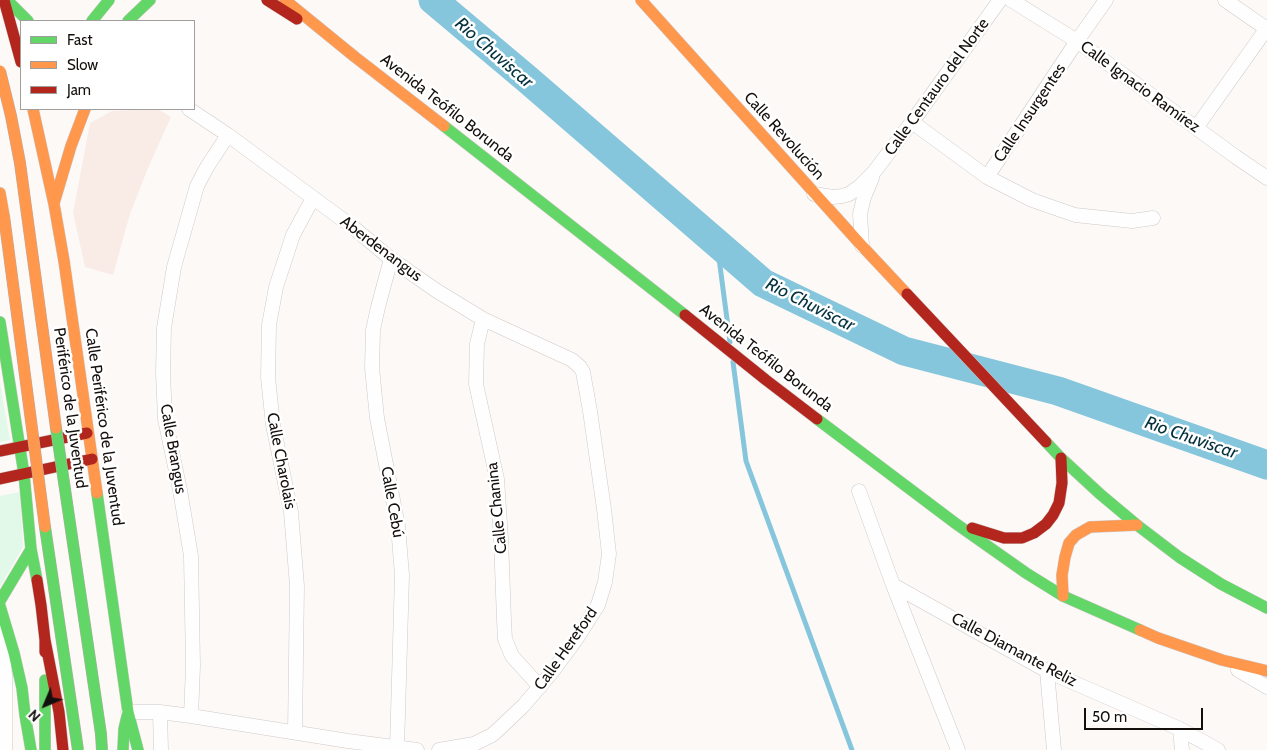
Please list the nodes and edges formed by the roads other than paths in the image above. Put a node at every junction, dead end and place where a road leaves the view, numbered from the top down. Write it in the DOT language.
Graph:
graph roads {
  1 [pos="6,0"];
  2 [pos="109,0"];
  3 [pos="150,0"];
  4 [pos="267,0"];
  5 [pos="285,0"];
  6 [pos="641,0"];
  7 [pos="1000,0"];
  8 [pos="1011,0"];
  9 [pos="1106,0"];
  10 [pos="1225,0"];
  11 [pos="27,20"];
  12 [pos="93,20"];
  13 [pos="129,20"];
  14 [pos="1267,29"];
  15 [pos="1077,41"];
  16 [pos="20,56"];
  17 [pos="356,57"];
  18 [pos="0,71"];
  19 [pos="33,110"];
  20 [pos="85,110"];
  21 [pos="190,110"];
  22 [pos="912,122"];
  23 [pos="1196,128"];
  24 [pos="228,135"];
  25 [pos="874,172"];
  26 [pos="987,177"];
  27 [pos="1267,178"];
  28 [pos="0,193"];
  29 [pos="814,194"];
  30 [pos="313,198"];
  31 [pos="54,204"];
  32 [pos="1152,218"];
  33 [pos="862,246"];
  34 [pos="391,259"];
  35 [pos="483,319"];
  36 [pos="0,322"];
  37 [pos="583,372"];
  38 [pos="87,433"];
  39 [pos="19,448"];
  40 [pos="0,451"];
  41 [pos="1061,458"];
  42 [pos="92,460"];
  43 [pos="24,474"];
  44 [pos="0,479"];
  45 [pos="858,491"];
  46 [pos="955,523"];
  47 [pos="1137,525"];
  48 [pos="31,549"];
  49 [pos="893,585"];
  50 [pos="1063,596"];
  51 [pos="0,601"];
  52 [pos="0,606"];
  53 [pos="1267,608"];
  54 [pos="0,616"];
  55 [pos="45,640"];
  56 [pos="1222,660"];
  57 [pos="1047,671"];
  58 [pos="1267,671"];
  59 [pos="540,687"];
  60 [pos="1267,687"];
  61 [pos="128,712"];
  62 [pos="160,712"];
  63 [pos="191,716"];
  64 [pos="1180,729"];
  65 [pos="295,732"];
  66 [pos="397,748"];
  67 [pos="5,750"];
  68 [pos="31,750"];
  69 [pos="45,750"];
  70 [pos="63,750"];
  71 [pos="78,750"];
  72 [pos="102,750"];
  73 [pos="123,750"];
  74 [pos="138,750"];
  75 [pos="161,750"];
  76 [pos="416,750"];
  77 [pos="439,750"];
  78 [pos="958,750"];
  79 [pos="1054,750"];
  80 [pos="1182,750"];
  81 [pos="1218,750"];
  1 -- 11 [label="main road"];
  1 -- 16 [label="main road"];
  2 -- 12 [label="main road"];
  3 -- 13 [label="main road"];
  4 -- 17 [label="main road"];
  5 -- 17 [label="main road, Avenida Teófilo Borunda"];
  6 -- 29 [label="main road, Calle Revolución"];
  7 -- 22 [label="street, Calle Centauro del Norte"];
  8 -- 15 [label="street, Calle Ignacio Ramírez"];
  9 -- 15 [label="street, Calle Insurgentes"];
  10 -- 14 [label="street"];
  14 -- 23 [label="street"];
  15 -- 23 [label="street, Calle Ignacio Ramírez"];
  15 -- 26 [label="street, Calle Insurgentes"];
  17 -- 46 [label="main road, Avenida Teófilo Borunda"];
  18 -- 72 [label="main road, Periférico de la Juventud, bridge"];
  19 -- 31 [label="main road, Calle Periférico de la Juventud"];
  20 -- 31 [label="main road"];
  21 -- 24 [label="street, Aberdenangus"];
  22 -- 25 [label="street, Calle Centauro del Norte"];
  22 -- 26 [label="street"];
  23 -- 27 [label="street, Calle Ignacio Ramírez"];
  24 -- 30 [label="street, Aberdenangus"];
  24 -- 63 [label="street, Calle Brangus"];
  25 -- 29 [label="street, Calle Centauro del Norte"];
  25 -- 33 [label="street, Calle Centauro del Norte"];
  26 -- 32 [label="street"];
  28 -- 71 [label="main road, bridge"];
  29 -- 33 [label="main road, Calle Revolución"];
  30 -- 34 [label="street, Aberdenangus"];
  30 -- 65 [label="street, Calle Charolais"];
  31 -- 38 [label="main road, Calle Periférico de la Juventud"];
  33 -- 41 [label="main road, Calle Revolución"];
  34 -- 35 [label="street, Aberdenangus"];
  34 -- 66 [label="street, Calle Cebú"];
  35 -- 37 [label="street, Aberdenangus"];
  35 -- 59 [label="street, Calle Chanina"];
  36 -- 39 [label="main road"];
  37 -- 59 [label="street, Calle Hereford"];
  38 -- 39 [label="main road"];
  38 -- 42 [label="main road, Calle Periférico de la Juventud"];
  39 -- 40 [label="main road"];
  39 -- 43 [label="main road"];
  41 -- 46 [label="main road"];
  41 -- 47 [label="main road"];
  42 -- 43 [label="main road"];
  42 -- 61 [label="main road, Calle Periférico de la Juventud"];
  43 -- 44 [label="main road"];
  43 -- 48 [label="main road"];
  45 -- 49 [label="street"];
  46 -- 50 [label="main road, Avenida Teófilo Borunda"];
  47 -- 50 [label="main road"];
  47 -- 53 [label="main road"];
  48 -- 51 [label="main road"];
  48 -- 55 [label="main road"];
  49 -- 57 [label="street, Calle Diamante Reliz"];
  49 -- 78 [label="street"];
  50 -- 56 [label="main road, Avenida Teófilo Borunda"];
  52 -- 68 [label="main road"];
  54 -- 67 [label="street"];
  55 -- 69 [label="main road"];
  55 -- 70 [label="main road"];
  56 -- 58 [label="main road, Avenida Teófilo Borunda"];
  56 -- 60 [label="street"];
  57 -- 64 [label="street, Calle Diamante Reliz"];
  57 -- 79 [label="street"];
  59 -- 77 [label="street, Calle Hereford"];
  61 -- 62 [label="street"];
  61 -- 73 [label="main road"];
  61 -- 74 [label="main road, Calle Periférico de la Juventud"];
  62 -- 63 [label="street"];
  62 -- 75 [label="street"];
  63 -- 65 [label="street"];
  64 -- 80 [label="street"];
  64 -- 81 [label="street, Calle Diamante Reliz"];
  65 -- 66 [label="street"];
  66 -- 76 [label="street"];
}
